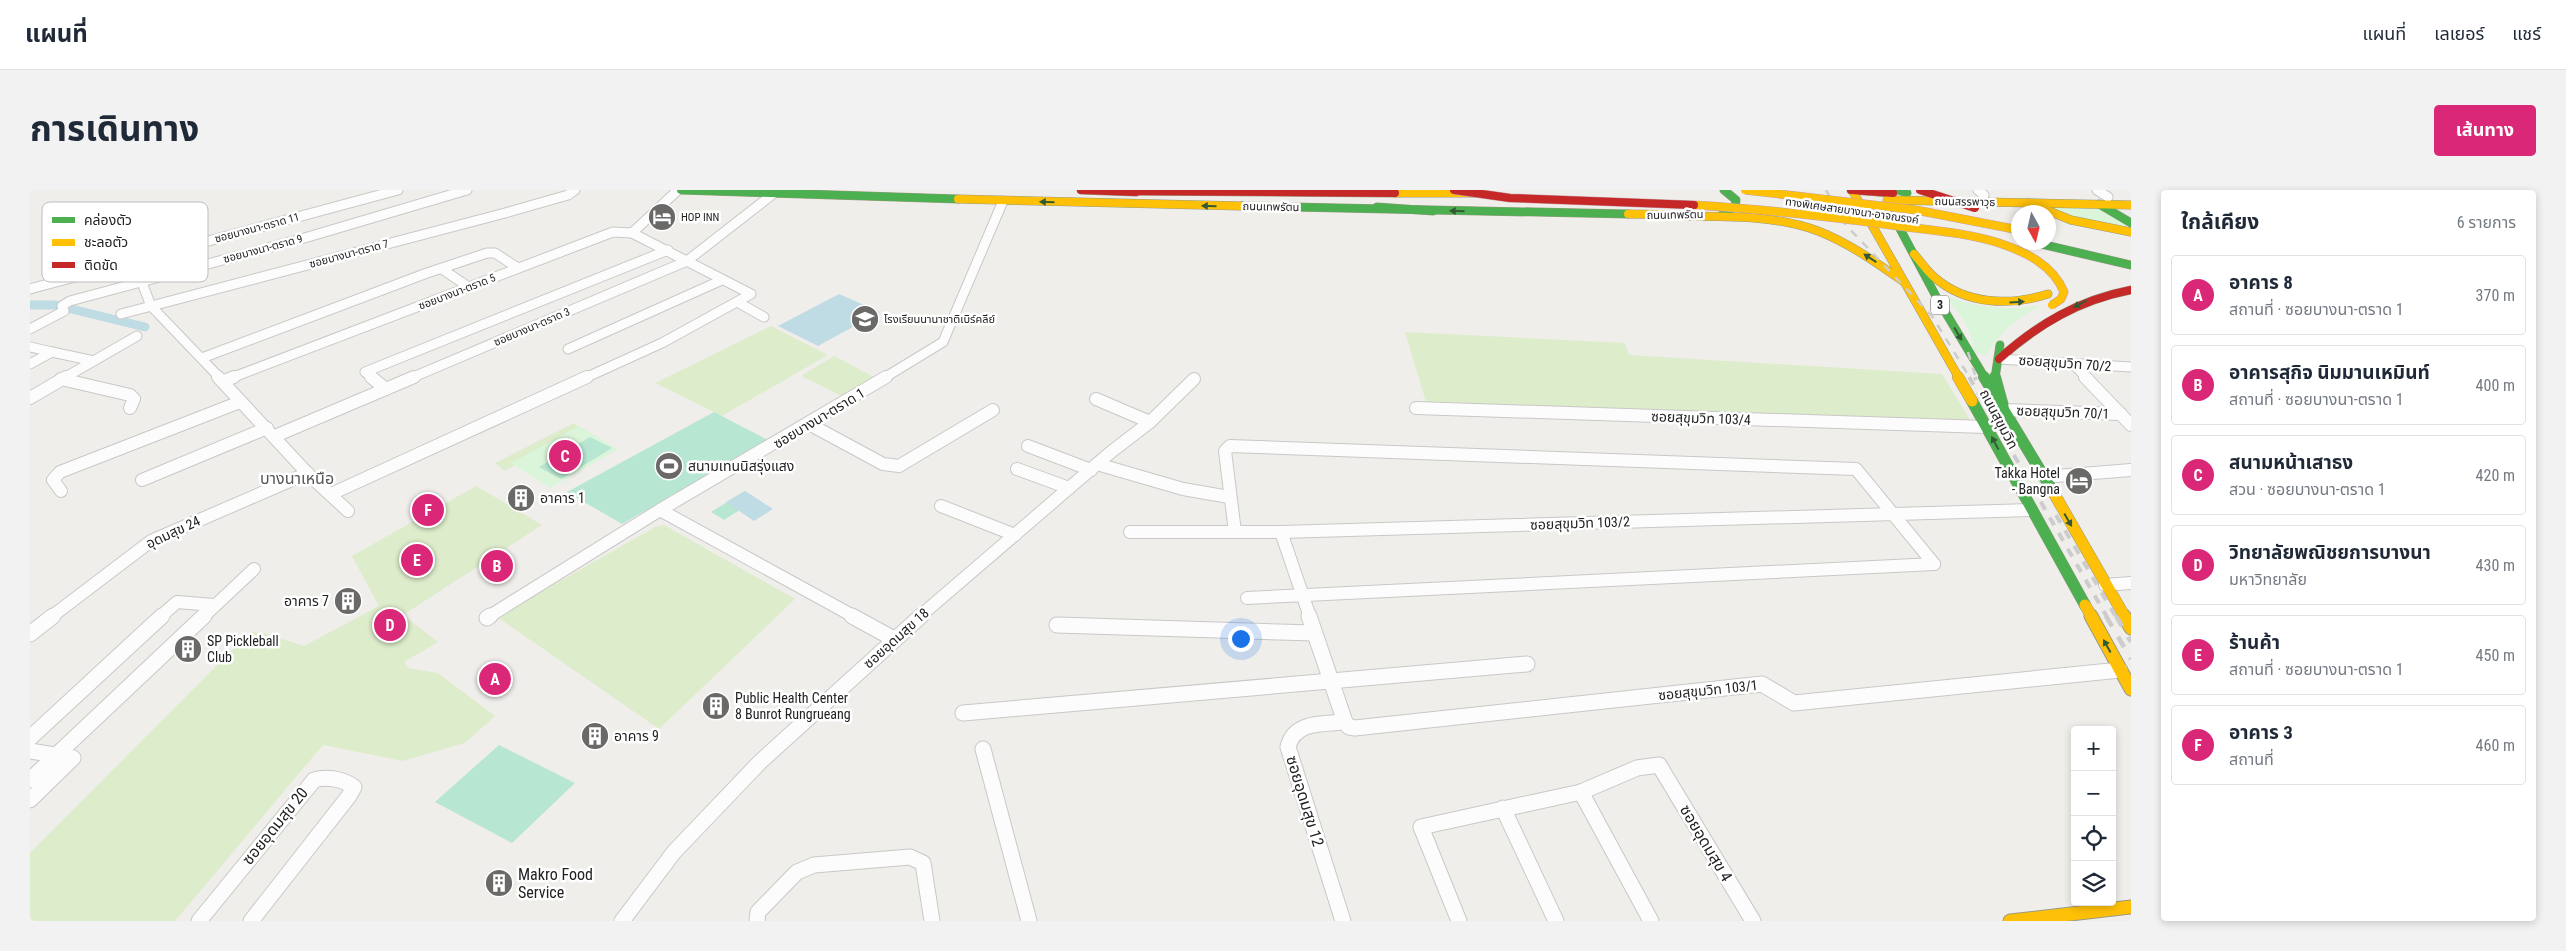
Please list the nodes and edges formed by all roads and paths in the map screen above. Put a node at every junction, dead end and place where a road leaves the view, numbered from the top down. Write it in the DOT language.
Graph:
graph roads {
  1 [pos="398,190"];
  2 [pos="467,190"];
  3 [pos="575,190"];
  4 [pos="680,190"];
  5 [pos="1081,190"];
  6 [pos="1454,190"];
  7 [pos="1535,190"];
  8 [pos="1710,190"];
  9 [pos="1724,190"];
  10 [pos="1746,190"];
  11 [pos="1852,190"];
  12 [pos="2097,190"];
  13 [pos="1121,191"];
  14 [pos="1903,192"];
  15 [pos="1986,193"];
  16 [pos="773,194"];
  17 [pos="1880,194"];
  18 [pos="1200,195"];
  19 [pos="1862,195"];
  20 [pos="1920,195"];
  21 [pos="1948,198"];
  22 [pos="2131,198"];
  23 [pos="2031,199"];
  24 [pos="2103,201"];
  25 [pos="1003,202"];
  26 [pos="2131,205"];
  27 [pos="1433,211"];
  28 [pos="1890,211"];
  29 [pos="1723,214"];
  30 [pos="2002,214"];
  31 [pos="1674,216"];
  32 [pos="2131,223"];
  33 [pos="2011,224"];
  34 [pos="2056,224"];
  35 [pos="2011,230"];
  36 [pos="2011,230"];
  37 [pos="2131,232"];
  38 [pos="632,233"];
  39 [pos="2011,238"];
  40 [pos="2011,238"];
  41 [pos="2131,238"];
  42 [pos="2056,239"];
  43 [pos="2056,240"];
  44 [pos="208,241"];
  45 [pos="2056,243"];
  46 [pos="2062,243"];
  47 [pos="2056,245"];
  48 [pos="668,250"];
  49 [pos="1914,254"];
  50 [pos="2131,255"];
  51 [pos="687,262"];
  52 [pos="208,264"];
  53 [pos="2131,264"];
  54 [pos="518,268"];
  55 [pos="442,269"];
  56 [pos="722,280"];
  57 [pos="56,282"];
  58 [pos="139,282"];
  59 [pos="143,282"];
  60 [pos="1909,287"];
  61 [pos="470,288"];
  62 [pos="30,289"];
  63 [pos="2131,290"];
  64 [pos="739,304"];
  65 [pos="151,306"];
  66 [pos="2048,308"];
  67 [pos="121,314"];
  68 [pos="764,318"];
  69 [pos="30,329"];
  70 [pos="138,336"];
  71 [pos="2004,337"];
  72 [pos="30,347"];
  73 [pos="568,350"];
  74 [pos="52,352"];
  75 [pos="202,358"];
  76 [pos="1998,359"];
  77 [pos="94,361"];
  78 [pos="2072,363"];
  79 [pos="30,364"];
  80 [pos="2131,367"];
  81 [pos="61,379"];
  82 [pos="1194,379"];
  83 [pos="224,381"];
  84 [pos="386,389"];
  85 [pos="30,398"];
  86 [pos="1096,398"];
  87 [pos="240,402"];
  88 [pos="130,408"];
  89 [pos="1416,408"];
  90 [pos="993,410"];
  91 [pos="2006,411"];
  92 [pos="2121,414"];
  93 [pos="1150,422"];
  94 [pos="809,424"];
  95 [pos="2131,425"];
  96 [pos="1986,427"];
  97 [pos="271,432"];
  98 [pos="1028,446"];
  99 [pos="1094,467"];
  100 [pos="1017,468"];
  101 [pos="2131,470"];
  102 [pos="308,473"];
  103 [pos="2044,477"];
  104 [pos="142,480"];
  105 [pos="1069,488"];
  106 [pos="61,491"];
  107 [pos="331,494"];
  108 [pos="1229,497"];
  109 [pos="941,506"];
  110 [pos="660,510"];
  111 [pos="2031,510"];
  112 [pos="348,511"];
  113 [pos="1892,514"];
  114 [pos="1130,532"];
  115 [pos="1235,532"];
  116 [pos="1282,532"];
  117 [pos="1015,535"];
  118 [pos="254,568"];
  119 [pos="2072,582"];
  120 [pos="2131,583"];
  121 [pos="2106,585"];
  122 [pos="1302,596"];
  123 [pos="1247,598"];
  124 [pos="214,605"];
  125 [pos="487,618"];
  126 [pos="1057,625"];
  127 [pos="2131,628"];
  128 [pos="1314,633"];
  129 [pos="30,634"];
  130 [pos="894,640"];
  131 [pos="1527,664"];
  132 [pos="2120,670"];
  133 [pos="1330,682"];
  134 [pos="2131,689"];
  135 [pos="963,713"];
  136 [pos="1347,725"];
  137 [pos="30,738"];
  138 [pos="983,749"];
  139 [pos="30,751"];
  140 [pos="55,756"];
  141 [pos="30,780"];
  142 [pos="1581,792"];
  143 [pos="30,800"];
  144 [pos="1503,808"];
  145 [pos="2131,907"];
  146 [pos="757,917"];
  147 [pos="199,921"];
  148 [pos="251,921"];
  149 [pos="622,921"];
  150 [pos="932,921"];
  151 [pos="1029,921"];
  152 [pos="1343,921"];
  153 [pos="1459,921"];
  154 [pos="1556,921"];
  155 [pos="1650,921"];
  156 [pos="1753,921"];
  157 [pos="2010,921"];
  1 -- 44 [label="street, ซอยบางนา-ตราด 11"];
  2 -- 52 [label="street, ซอยบางนา-ตราด 9"];
  3 -- 65 [label="street, ซอยบางนา-ตราด 7"];
  4 -- 16 [label="main road, ถนนเทพรัตน"];
  4 -- 38 [label="street"];
  5 -- 13 [label="main road"];
  6 -- 66 [label="main road, bridge"];
  7 -- 40 [label="main road, ทางพิเศษสายบางนา-อาจณรงค์"];
  8 -- 35 [label="main road, ทางพิเศษสายบางนา-อาจณรงค์, bridge"];
  9 -- 29 [label="main road"];
  10 -- 36 [label="main road, bridge"];
  11 -- 17 [label="main road, ถนนสรรพาวุธ"];
  11 -- 19 [label="main road, ถนนสุขุมวิท / 3"];
  12 -- 24 [label="street"];
  13 -- 18 [label="main road"];
  13 -- 39 [label="main road"];
  14 -- 17 [label="main road, ถนนสรรพาวุธ"];
  14 -- 21 [label="main road, ถนนสรรพาวุธ"];
  15 -- 21 [label="main road, ถนนสรรพาวุธ"];
  15 -- 23 [label="main road, ถนนสรรพาวุธ"];
  16 -- 25 [label="main road, ถนนเทพรัตน"];
  16 -- 51 [label="street, ซอยบางนา-ตราด 3"];
  17 -- 19 [label="main road, ถนนสรรพาวุธ"];
  17 -- 20 [label="main road, ถนนสรรพาวุธ"];
  17 -- 28 [label="main road, ถนนสุขุมวิท / 3"];
  18 -- 27 [label="main road"];
  49 -- 18 [label="main road, one-way, bridge"];
  19 -- 29 [label="main road, ถนนเทพรัตน"];
  19 -- 33 [label="main road"];
  19 -- 60 [label="main road, ถนนสุขุมวิท / 3"];
  20 -- 21 [label="main road, ถนนสรรพาวุธ"];
  20 -- 28 [label="main road"];
  20 -- 30 [label="main road, bridge"];
  21 -- 23 [label="main road, ถนนสรรพาวุธ"];
  22 -- 24 [label="main road, ถนนสรรพาวุธ"];
  23 -- 24 [label="main road, ถนนสรรพาวุธ"];
  23 -- 24 [label="main road, ถนนสรรพาวุธ"];
  23 -- 37 [label="main road"];
  24 -- 26 [label="main road, ถนนสรรพาวุธ"];
  24 -- 32 [label="main road"];
  27 -- 25 [label="main road, ถนนเทพรัตน, one-way"];
  25 -- 94 [label="street, ซอยบางนา-ตราด 1"];
  31 -- 27 [label="main road, ถนนเทพรัตน, one-way"];
  28 -- 49 [label="main road, ถนนสุขุมวิท / 3"];
  29 -- 31 [label="main road, ถนนเทพรัตน"];
  60 -- 31 [label="main road, one-way"];
  34 -- 41 [label="main road"];
  38 -- 48 [label="street"];
  38 -- 54 [label="street, ซอยบางนา-ตราด 5"];
  42 -- 50 [label="main road"];
  43 -- 46 [label="main road"];
  45 -- 46 [label="main road"];
  46 -- 50 [label="main road"];
  46 -- 53 [label="main road"];
  47 -- 53 [label="main road"];
  48 -- 51 [label="street"];
  48 -- 84 [label="street"];
  49 -- 91 [label="main road, ถนนสุขุมวิท / 3, one-way"];
  51 -- 56 [label="street"];
  51 -- 84 [label="street, ซอยบางนา-ตราด 3"];
  54 -- 55 [label="street"];
  54 -- 61 [label="street, ซอยบางนา-ตราด 5"];
  55 -- 61 [label="street"];
  55 -- 75 [label="street"];
  56 -- 64 [label="street"];
  56 -- 73 [label="street"];
  57 -- 62 [label="street, ซอยบางนา-ตราด 11"];
  58 -- 69 [label="street, ซอยบางนา-ตราด 9"];
  59 -- 65 [label="street"];
  60 -- 96 [label="main road, ถนนสุขุมวิท / 3"];
  61 -- 83 [label="street, ซอยบางนา-ตราด 5"];
  63 -- 76 [label="main road, one-way"];
  64 -- 68 [label="street"];
  64 -- 107 [label="street"];
  65 -- 67 [label="street, ซอยบางนา-ตราด 7"];
  65 -- 75 [label="street"];
  70 -- 77 [label="street"];
  71 -- 76 [label="main road"];
  72 -- 74 [label="street"];
  74 -- 77 [label="street"];
  74 -- 79 [label="street"];
  75 -- 83 [label="street"];
  76 -- 78 [label="street, ซอยสุขุมวิท 70/2"];
  76 -- 91 [label="main road"];
  77 -- 81 [label="street"];
  78 -- 80 [label="street, ซอยสุขุมวิท 70/2"];
  78 -- 92 [label="street"];
  81 -- 85 [label="street"];
  81 -- 88 [label="street"];
  82 -- 93 [label="street, ซอยอุดมสุข 18"];
  83 -- 87 [label="street"];
  84 -- 97 [label="street, ซอยบางนา-ตราด 3"];
  86 -- 93 [label="street"];
  87 -- 97 [label="street"];
  87 -- 106 [label="street"];
  89 -- 96 [label="street, ซอยสุขุมวิท 103/4"];
  90 -- 94 [label="street"];
  91 -- 92 [label="street, ซอยสุขุมวิท 70/1"];
  91 -- 103 [label="main road, ถนนสุขุมวิท"];
  92 -- 95 [label="street"];
  93 -- 99 [label="street, ซอยอุดมสุข 18"];
  94 -- 110 [label="street, ซอยบางนา-ตราด 1"];
  111 -- 96 [label="main road, ถนนสุขุมวิท, one-way"];
  97 -- 102 [label="street"];
  97 -- 104 [label="street, ซอยบางนา-ตราด 3"];
  98 -- 99 [label="street"];
  99 -- 105 [label="street, ซอยอุดมสุข 18"];
  99 -- 108 [label="street"];
  100 -- 105 [label="street"];
  101 -- 103 [label="street"];
  102 -- 107 [label="street"];
  102 -- 129 [label="street, อุดมสุข 24"];
  103 -- 121 [label="main road, ถนนสุขุมวิท, one-way"];
  105 -- 117 [label="street, ซอยอุดมสุข 18"];
  107 -- 112 [label="street"];
  108 -- 113 [label="street"];
  108 -- 115 [label="street"];
  109 -- 117 [label="street"];
  110 -- 125 [label="street, ซอยบางนา-ตราด 1"];
  110 -- 130 [label="street"];
  111 -- 113 [label="street, ซอยสุขุมวิท 103/2"];
  111 -- 119 [label="main road, ถนนสุขุมวิท"];
  113 -- 116 [label="street, ซอยสุขุมวิท 103/2"];
  113 -- 122 [label="street"];
  114 -- 115 [label="street, ซอยสุขุมวิท 103/2"];
  115 -- 116 [label="street, ซอยสุขุมวิท 103/2"];
  116 -- 122 [label="street"];
  117 -- 130 [label="street, ซอยอุดมสุข 18"];
  118 -- 124 [label="street"];
  119 -- 121 [label="main road"];
  132 -- 119 [label="main road, ถนนสุขุมวิท, one-way"];
  120 -- 121 [label="street"];
  121 -- 127 [label="main road, ถนนสุขุมวิท"];
  122 -- 123 [label="street"];
  122 -- 128 [label="street"];
  124 -- 137 [label="street"];
  124 -- 140 [label="street"];
  126 -- 128 [label="street"];
  128 -- 133 [label="street"];
  130 -- 149 [label="street, ซอยอุดมสุข 18"];
  131 -- 133 [label="street"];
  132 -- 134 [label="main road, ถนนสุขุมวิท"];
  132 -- 136 [label="street, ซอยสุขุมวิท 103/1"];
  133 -- 135 [label="street"];
  133 -- 136 [label="street"];
  136 -- 152 [label="street, ซอยอุดมสุข 12"];
  138 -- 151 [label="street"];
  139 -- 140 [label="street"];
  140 -- 141 [label="street"];
  140 -- 143 [label="street"];
  142 -- 144 [label="street"];
  142 -- 155 [label="street"];
  142 -- 156 [label="street, ซอยอุดมสุข 4"];
  144 -- 153 [label="street"];
  144 -- 154 [label="street"];
  145 -- 157 [label="main road"];
  146 -- 150 [label="street"];
  147 -- 148 [label="street, ซอยอุดมสุข 20"];
}
